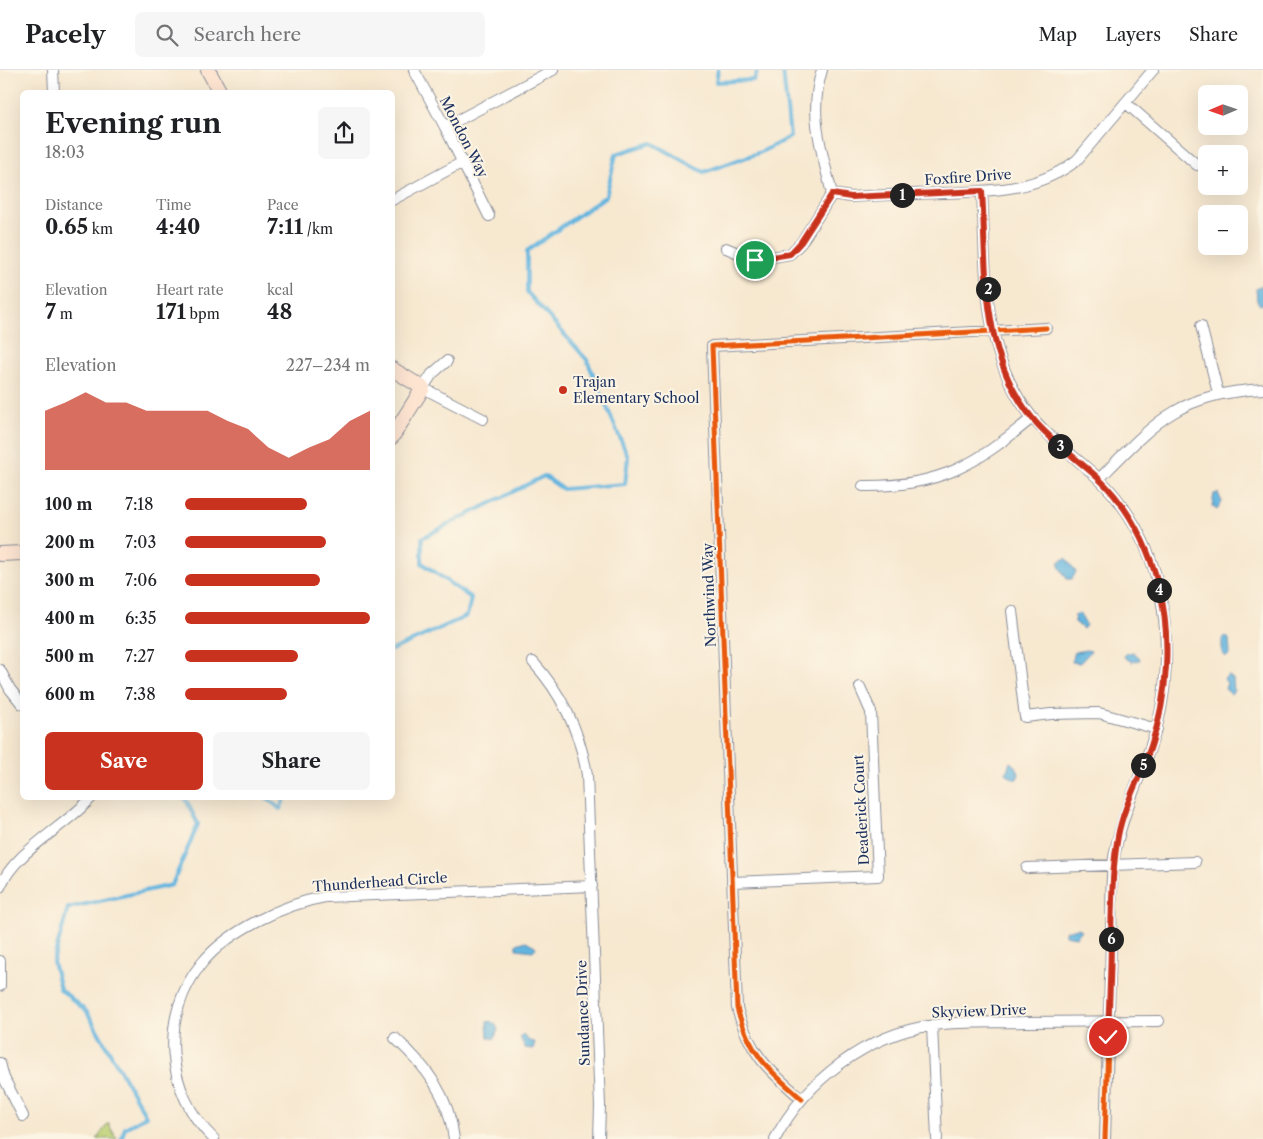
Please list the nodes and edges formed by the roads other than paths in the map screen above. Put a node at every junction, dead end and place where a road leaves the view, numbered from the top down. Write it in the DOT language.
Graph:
graph roads {
  1 [pos="53,70"];
  2 [pos="208,70"];
  3 [pos="414,70"];
  4 [pos="553,70"];
  5 [pos="822,70"];
  6 [pos="1153,70"];
  7 [pos="54,90"];
  8 [pos="219,90"];
  9 [pos="1126,103"];
  10 [pos="446,127"];
  11 [pos="461,163"];
  12 [pos="1197,165"];
  13 [pos="982,191"];
  14 [pos="832,194"];
  15 [pos="395,198"];
  16 [pos="489,216"];
  17 [pos="726,248"];
  18 [pos="1201,326"];
  19 [pos="1046,328"];
  20 [pos="992,332"];
  21 [pos="447,361"];
  22 [pos="395,371"];
  23 [pos="423,388"];
  24 [pos="1263,389"];
  25 [pos="1218,393"];
  26 [pos="1032,418"];
  27 [pos="484,419"];
  28 [pos="395,432"];
  29 [pos="1099,479"];
  30 [pos="863,486"];
  31 [pos="20,553"];
  32 [pos="0,554"];
  33 [pos="1012,611"];
  34 [pos="534,662"];
  35 [pos="0,670"];
  36 [pos="860,687"];
  37 [pos="20,702"];
  38 [pos="1157,728"];
  39 [pos="89,800"];
  40 [pos="1195,862"];
  41 [pos="1113,865"];
  42 [pos="1027,868"];
  43 [pos="732,882"];
  44 [pos="592,886"];
  45 [pos="0,887"];
  46 [pos="0,961"];
  47 [pos="0,986"];
  48 [pos="1108,1021"];
  49 [pos="1158,1021"];
  50 [pos="932,1025"];
  51 [pos="395,1038"];
  52 [pos="0,1062"];
  53 [pos="802,1099"];
  54 [pos="23,1116"];
  55 [pos="214,1139"];
  56 [pos="454,1139"];
  57 [pos="599,1139"];
  58 [pos="775,1139"];
  59 [pos="937,1139"];
  60 [pos="1105,1139"];
  1 -- 7 [label="street"];
  2 -- 8 [label="street"];
  3 -- 10 [label="street, Mondon Way"];
  4 -- 10 [label="street"];
  5 -- 14 [label="street"];
  6 -- 9 [label="street, Foxfire Drive"];
  9 -- 12 [label="street"];
  9 -- 13 [label="street, Foxfire Drive"];
  10 -- 11 [label="street, Mondon Way"];
  11 -- 15 [label="street"];
  11 -- 16 [label="street, Mondon Way"];
  13 -- 14 [label="street, Foxfire Drive"];
  13 -- 20 [label="street"];
  14 -- 17 [label="street"];
  18 -- 25 [label="street"];
  19 -- 20 [label="street"];
  20 -- 26 [label="street"];
  20 -- 43 [label="street, Northwind Way"];
  21 -- 23 [label="street"];
  22 -- 23 [label="street"];
  23 -- 27 [label="street"];
  23 -- 28 [label="street"];
  24 -- 25 [label="street"];
  25 -- 29 [label="street"];
  26 -- 29 [label="street"];
  26 -- 30 [label="street"];
  29 -- 38 [label="street"];
  31 -- 32 [label="street"];
  33 -- 38 [label="street"];
  34 -- 44 [label="street, Sundance Drive"];
  35 -- 37 [label="street"];
  36 -- 43 [label="street, Deaderick Court"];
  38 -- 41 [label="street"];
  39 -- 45 [label="street"];
  40 -- 41 [label="street"];
  41 -- 42 [label="street"];
  41 -- 48 [label="street"];
  43 -- 53 [label="street, Northwind Way"];
  44 -- 55 [label="street, Thunderhead Circle"];
  44 -- 57 [label="street, Sundance Drive"];
  46 -- 47 [label="street"];
  48 -- 49 [label="street, Skyview Drive"];
  48 -- 50 [label="street, Skyview Drive"];
  48 -- 60 [label="street"];
  50 -- 53 [label="street, Skyview Drive"];
  50 -- 59 [label="street"];
  51 -- 56 [label="street"];
  52 -- 54 [label="street"];
  53 -- 58 [label="street, Skyview Drive"];
}
